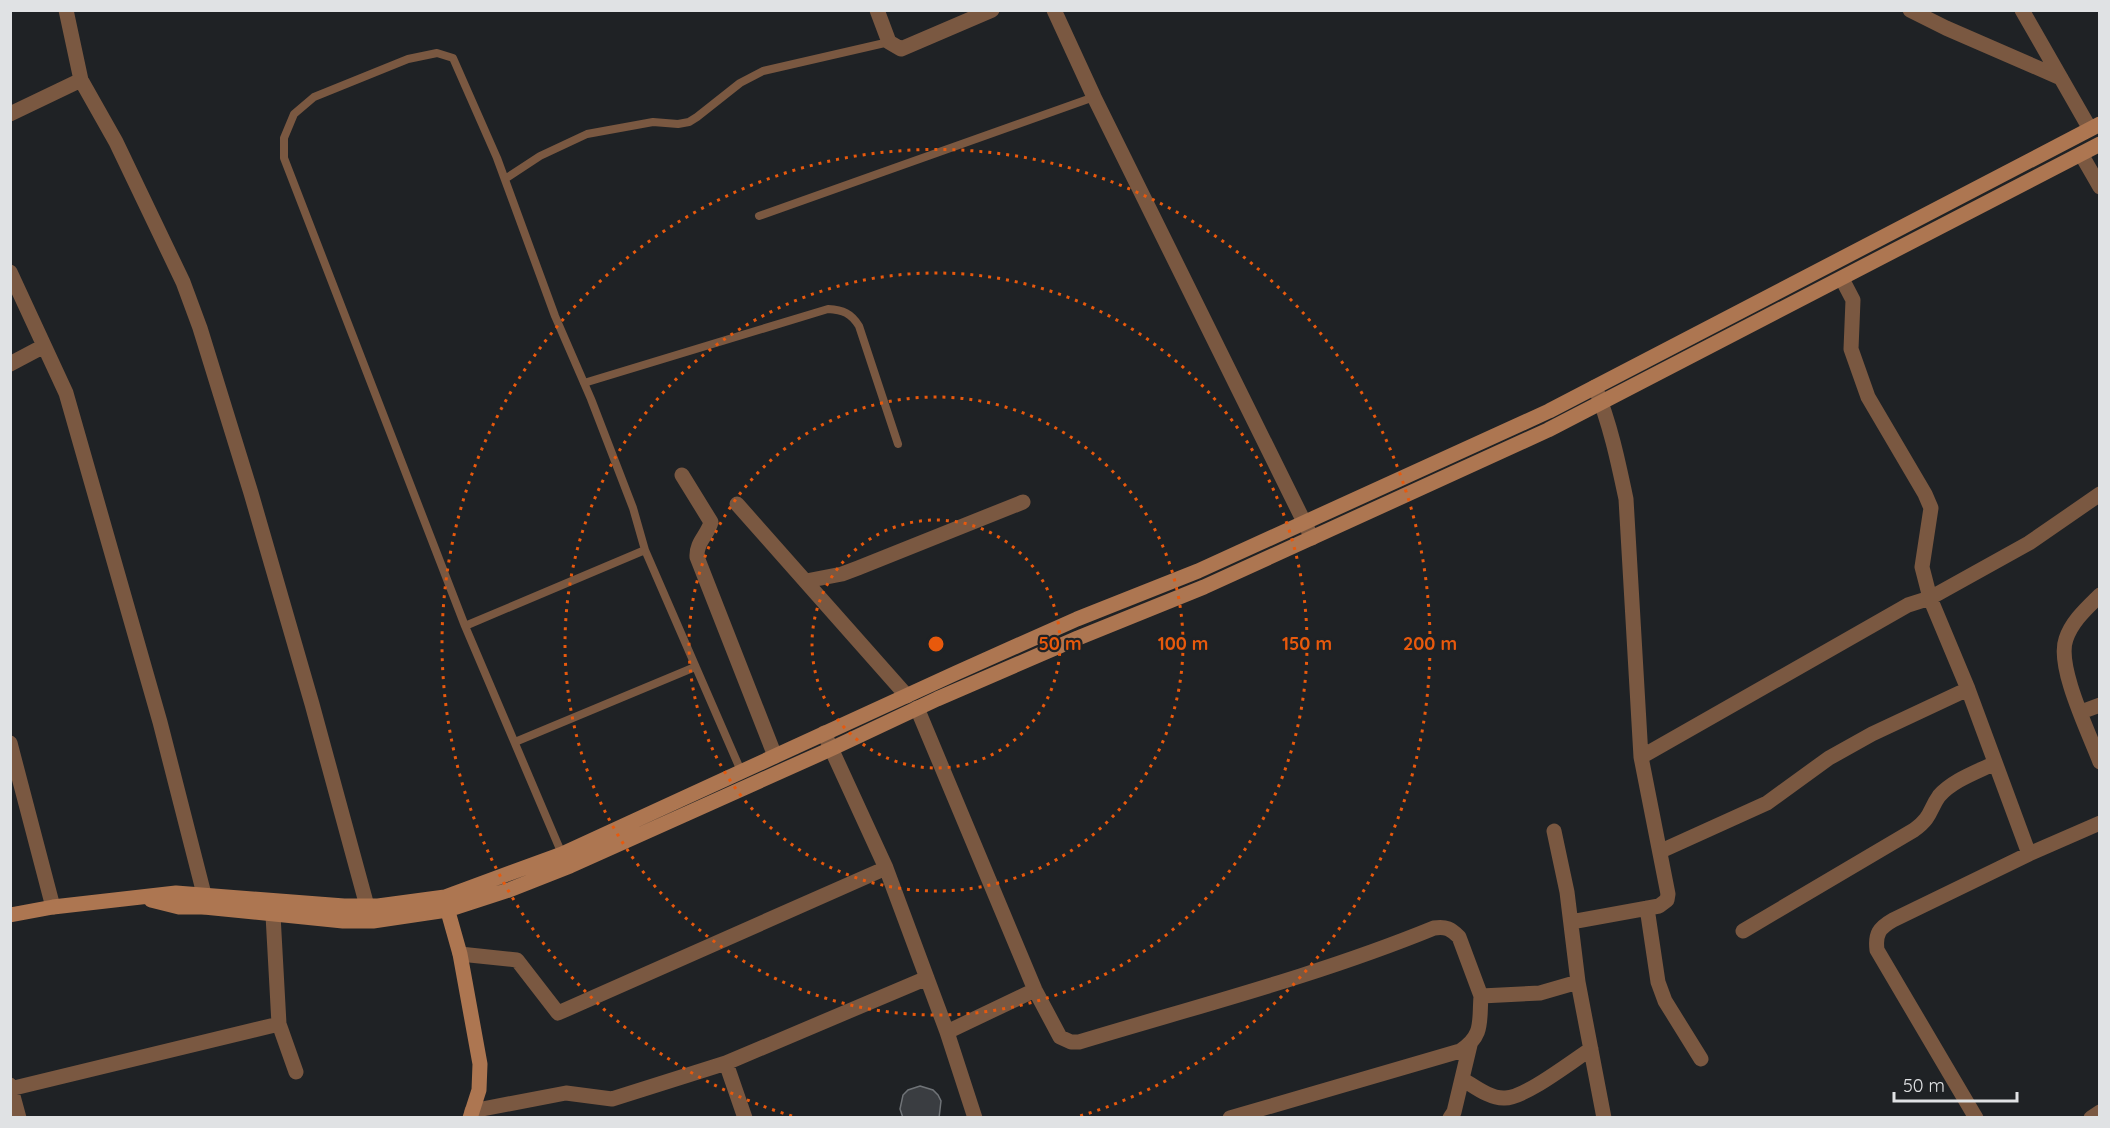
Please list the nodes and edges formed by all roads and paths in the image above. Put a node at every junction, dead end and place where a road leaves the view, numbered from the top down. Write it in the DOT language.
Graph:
graph roads {
  1 [pos="66,10"];
  2 [pos="877,10"];
  3 [pos="992,10"];
  4 [pos="1054,10"];
  5 [pos="1910,10"];
  6 [pos="2022,10"];
  7 [pos="889,42"];
  8 [pos="2061,78"];
  9 [pos="81,80"];
  10 [pos="1094,97"];
  11 [pos="10,114"];
  12 [pos="2095,127"];
  13 [pos="2100,144"];
  14 [pos="2080,154"];
  15 [pos="505,179"];
  16 [pos="2100,187"];
  17 [pos="759,216"];
  18 [pos="10,272"];
  19 [pos="1842,279"];
  20 [pos="44,346"];
  21 [pos="10,363"];
  22 [pos="584,383"];
  23 [pos="1595,387"];
  24 [pos="1602,403"];
  25 [pos="898,444"];
  26 [pos="682,475"];
  27 [pos="2100,494"];
  28 [pos="1023,502"];
  29 [pos="737,504"];
  30 [pos="1305,522"];
  31 [pos="1312,538"];
  32 [pos="645,550"];
  33 [pos="806,581"];
  34 [pos="2100,595"];
  35 [pos="1930,598"];
  36 [pos="465,626"];
  37 [pos="695,667"];
  38 [pos="1968,689"];
  39 [pos="913,702"];
  40 [pos="2100,705"];
  41 [pos="2081,712"];
  42 [pos="824,733"];
  43 [pos="515,742"];
  44 [pos="10,743"];
  45 [pos="833,748"];
  46 [pos="775,756"];
  47 [pos="1641,757"];
  48 [pos="2100,762"];
  49 [pos="1995,763"];
  50 [pos="741,771"];
  51 [pos="2100,823"];
  52 [pos="1554,831"];
  53 [pos="1661,851"];
  54 [pos="562,854"];
  55 [pos="2029,854"];
  56 [pos="885,868"];
  57 [pos="204,901"];
  58 [pos="446,903"];
  59 [pos="367,906"];
  60 [pos="53,907"];
  61 [pos="1647,908"];
  62 [pos="10,915"];
  63 [pos="273,915"];
  64 [pos="1571,922"];
  65 [pos="1743,931"];
  66 [pos="460,954"];
  67 [pos="927,978"];
  68 [pos="1578,982"];
  69 [pos="1035,990"];
  70 [pos="1481,996"];
  71 [pos="279,1024"];
  72 [pos="947,1032"];
  73 [pos="1470,1044"];
  74 [pos="1591,1049"];
  75 [pos="1701,1059"];
  76 [pos="726,1063"];
  77 [pos="296,1072"];
  78 [pos="1462,1079"];
  79 [pos="11,1087"];
  80 [pos="2100,1112"];
  81 [pos="471,1114"];
  82 [pos="19,1118"];
  83 [pos="745,1118"];
  84 [pos="975,1118"];
  85 [pos="1230,1118"];
  86 [pos="1450,1118"];
  87 [pos="1604,1118"];
  88 [pos="1976,1118"];
  89 [pos="2091,1118"];
  1 -- 9 [label="street"];
  2 -- 7 [label="street"];
  3 -- 7 [label="street"];
  4 -- 10 [label="street"];
  5 -- 8 [label="street"];
  6 -- 8 [label="street"];
  7 -- 15 [label="lane"];
  8 -- 12 [label="street"];
  9 -- 11 [label="street"];
  9 -- 59 [label="street"];
  10 -- 17 [label="lane"];
  10 -- 30 [label="street"];
  12 -- 23 [label="main road"];
  13 -- 14 [label="main road"];
  14 -- 16 [label="street"];
  14 -- 19 [label="main road"];
  15 -- 22 [label="lane"];
  15 -- 36 [label="lane"];
  18 -- 20 [label="street"];
  19 -- 24 [label="main road"];
  19 -- 35 [label="street"];
  20 -- 21 [label="street"];
  20 -- 57 [label="street"];
  22 -- 25 [label="lane"];
  22 -- 32 [label="lane"];
  23 -- 24 [label="street"];
  23 -- 30 [label="main road"];
  24 -- 31 [label="main road"];
  24 -- 47 [label="street"];
  26 -- 46 [label="street"];
  27 -- 35 [label="street"];
  28 -- 33 [label="street"];
  29 -- 33 [label="street"];
  30 -- 31 [label="street"];
  30 -- 39 [label="main road"];
  31 -- 39 [label="main road"];
  32 -- 36 [label="lane"];
  32 -- 37 [label="lane"];
  33 -- 39 [label="street"];
  34 -- 41 [label="street"];
  35 -- 38 [label="street"];
  35 -- 47 [label="street"];
  36 -- 43 [label="lane"];
  37 -- 43 [label="lane"];
  37 -- 50 [label="lane"];
  38 -- 49 [label="street"];
  38 -- 53 [label="street"];
  39 -- 42 [label="main road"];
  39 -- 45 [label="main road"];
  39 -- 69 [label="street"];
  40 -- 41 [label="street"];
  41 -- 48 [label="street"];
  42 -- 45 [label="street"];
  42 -- 46 [label="main road"];
  43 -- 54 [label="lane"];
  44 -- 60 [label="street"];
  45 -- 56 [label="street"];
  45 -- 58 [label="main road"];
  46 -- 50 [label="main road"];
  47 -- 53 [label="street"];
  49 -- 55 [label="street"];
  49 -- 65 [label="street"];
  50 -- 54 [label="main road"];
  51 -- 55 [label="street"];
  52 -- 64 [label="street"];
  53 -- 61 [label="street"];
  54 -- 58 [label="main road"];
  55 -- 88 [label="street"];
  56 -- 66 [label="street"];
  56 -- 67 [label="street"];
  57 -- 59 [label="main road"];
  57 -- 60 [label="main road"];
  57 -- 63 [label="main road"];
  58 -- 59 [label="main road"];
  58 -- 63 [label="main road"];
  58 -- 66 [label="main road"];
  60 -- 62 [label="main road"];
  61 -- 64 [label="street"];
  61 -- 75 [label="street"];
  63 -- 71 [label="street"];
  64 -- 68 [label="street"];
  66 -- 81 [label="main road"];
  67 -- 72 [label="street"];
  67 -- 76 [label="street"];
  68 -- 70 [label="street"];
  68 -- 74 [label="street"];
  69 -- 70 [label="street"];
  69 -- 72 [label="street"];
  70 -- 73 [label="street"];
  71 -- 77 [label="street"];
  71 -- 79 [label="street"];
  72 -- 84 [label="street"];
  73 -- 78 [label="street"];
  73 -- 85 [label="street"];
  74 -- 78 [label="street"];
  74 -- 87 [label="street"];
  76 -- 81 [label="street"];
  76 -- 83 [label="street"];
  78 -- 86 [label="street"];
  79 -- 82 [label="street"];
  80 -- 89 [label="street"];
}
